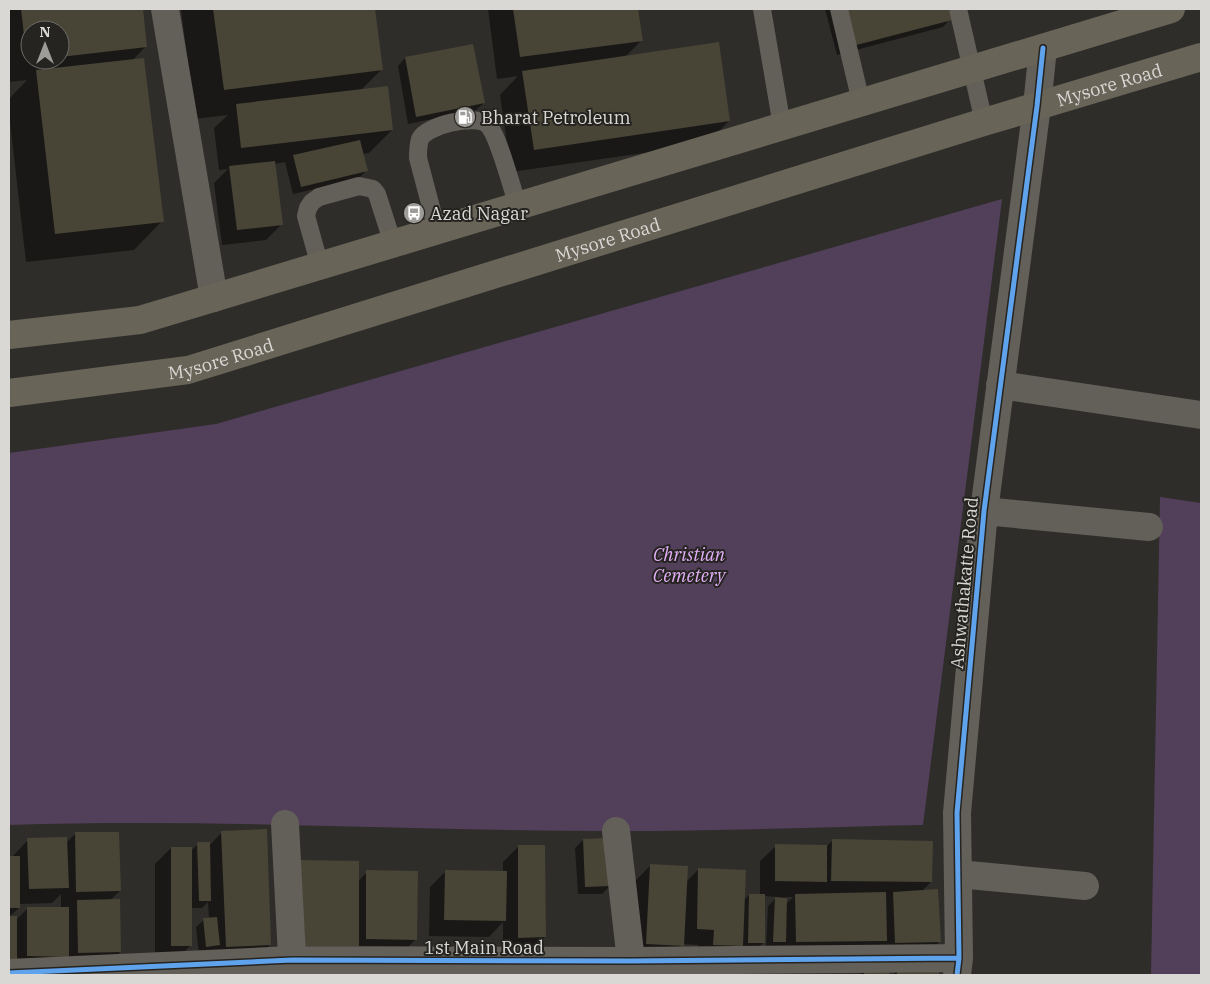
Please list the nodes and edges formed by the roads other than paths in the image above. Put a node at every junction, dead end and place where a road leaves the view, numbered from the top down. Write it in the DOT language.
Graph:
graph roads {
  1 [pos="165,9"];
  2 [pos="762,9"];
  3 [pos="839,9"];
  4 [pos="958,9"];
  5 [pos="1171,9"];
  6 [pos="1043,48"];
  7 [pos="1201,57"];
  8 [pos="973,68"];
  9 [pos="861,102"];
  10 [pos="1037,106"];
  11 [pos="984,122"];
  12 [pos="782,126"];
  13 [pos="518,206"];
  14 [pos="437,230"];
  15 [pos="393,244"];
  16 [pos="320,266"];
  17 [pos="214,298"];
  18 [pos="9,335"];
  19 [pos="1000,384"];
  20 [pos="9,393"];
  21 [pos="1201,415"];
  22 [pos="984,511"];
  23 [pos="1149,527"];
  24 [pos="285,824"];
  25 [pos="616,831"];
  26 [pos="958,874"];
  27 [pos="1085,886"];
  28 [pos="958,966"];
  29 [pos="292,968"];
  30 [pos="631,968"];
  31 [pos="9,973"];
  1 -- 17 [label="street"];
  2 -- 12 [label="lane"];
  3 -- 9 [label="lane"];
  4 -- 8 [label="lane"];
  5 -- 6 [label="highway"];
  6 -- 8 [label="highway"];
  6 -- 10 [label="street, Ashwathakatte Road"];
  7 -- 10 [label="highway, Mysore Road"];
  8 -- 9 [label="highway"];
  8 -- 11 [label="lane"];
  9 -- 12 [label="highway"];
  10 -- 11 [label="highway, Mysore Road"];
  10 -- 19 [label="street, Ashwathakatte Road"];
  11 -- 20 [label="highway, Mysore Road"];
  12 -- 13 [label="highway"];
  13 -- 14 [label="highway"];
  13 -- 14 [label="lane"];
  14 -- 15 [label="highway"];
  15 -- 16 [label="highway"];
  15 -- 16 [label="lane"];
  16 -- 17 [label="highway"];
  17 -- 18 [label="highway"];
  19 -- 21 [label="street"];
  19 -- 22 [label="street, Ashwathakatte Road"];
  22 -- 23 [label="street"];
  22 -- 26 [label="street, Ashwathakatte Road"];
  24 -- 29 [label="street"];
  25 -- 30 [label="street"];
  26 -- 27 [label="street"];
  26 -- 28 [label="street, Ashwathakatte Road"];
  28 -- 30 [label="street, 1st Main Road"];
  29 -- 30 [label="street, 1st Main Road"];
  29 -- 31 [label="street, 1st Main Road"];
}
